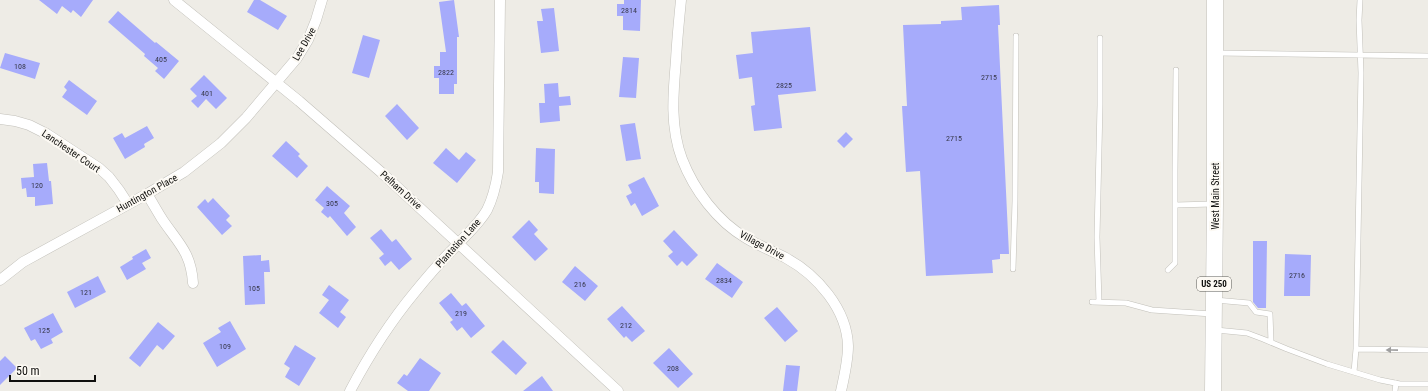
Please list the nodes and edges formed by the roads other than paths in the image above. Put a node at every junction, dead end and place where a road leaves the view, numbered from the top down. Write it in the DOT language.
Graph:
graph roads {
  1 [pos="174,0"];
  2 [pos="322,0"];
  3 [pos="500,0"];
  4 [pos="681,0"];
  5 [pos="1215,0"];
  6 [pos="1360,0"];
  7 [pos="1016,36"];
  8 [pos="1100,38"];
  9 [pos="1216,53"];
  10 [pos="1360,55"];
  11 [pos="1428,56"];
  12 [pos="1176,70"];
  13 [pos="276,83"];
  14 [pos="0,119"];
  15 [pos="147,194"];
  16 [pos="128,204"];
  17 [pos="1215,204"];
  18 [pos="1176,205"];
  19 [pos="459,243"];
  20 [pos="1013,269"];
  21 [pos="1168,270"];
  22 [pos="0,280"];
  23 [pos="193,283"];
  24 [pos="1092,302"];
  25 [pos="1099,302"];
  26 [pos="1214,314"];
  27 [pos="1272,342"];
  28 [pos="1356,349"];
  29 [pos="1428,350"];
  30 [pos="1354,372"];
  31 [pos="1396,383"];
  32 [pos="1428,384"];
  33 [pos="350,391"];
  34 [pos="618,391"];
  35 [pos="841,391"];
  36 [pos="1213,391"];
  37 [pos="1395,391"];
  1 -- 13 [label="street, Pelham Drive"];
  2 -- 13 [label="street, Lee Drive"];
  3 -- 19 [label="street, Plantation Lane"];
  4 -- 35 [label="street, Village Drive"];
  5 -- 9 [label="main road, West Main Street / US 250"];
  6 -- 10 [label="lane"];
  7 -- 20 [label="lane"];
  8 -- 25 [label="lane"];
  9 -- 10 [label="lane"];
  9 -- 17 [label="main road, West Main Street / US 250"];
  10 -- 11 [label="lane"];
  10 -- 28 [label="lane"];
  12 -- 18 [label="lane"];
  13 -- 15 [label="street, Huntington Place"];
  13 -- 19 [label="street, Pelham Drive"];
  14 -- 16 [label="street, Lanchester Court"];
  15 -- 16 [label="street, Huntington Place"];
  15 -- 23 [label="street"];
  16 -- 22 [label="street, Huntington Place"];
  17 -- 18 [label="lane"];
  17 -- 26 [label="main road, West Main Street / US 250"];
  18 -- 21 [label="lane"];
  19 -- 33 [label="street, Plantation Lane"];
  19 -- 34 [label="street, Pelham Drive"];
  24 -- 25 [label="lane"];
  25 -- 26 [label="lane"];
  26 -- 27 [label="lane"];
  26 -- 27 [label="lane"];
  26 -- 36 [label="main road, West Main Street / US 250"];
  27 -- 30 [label="lane"];
  29 -- 28 [label="lane, one-way"];
  28 -- 30 [label="lane"];
  30 -- 31 [label="lane"];
  31 -- 32 [label="lane"];
  31 -- 37 [label="lane"];
}
